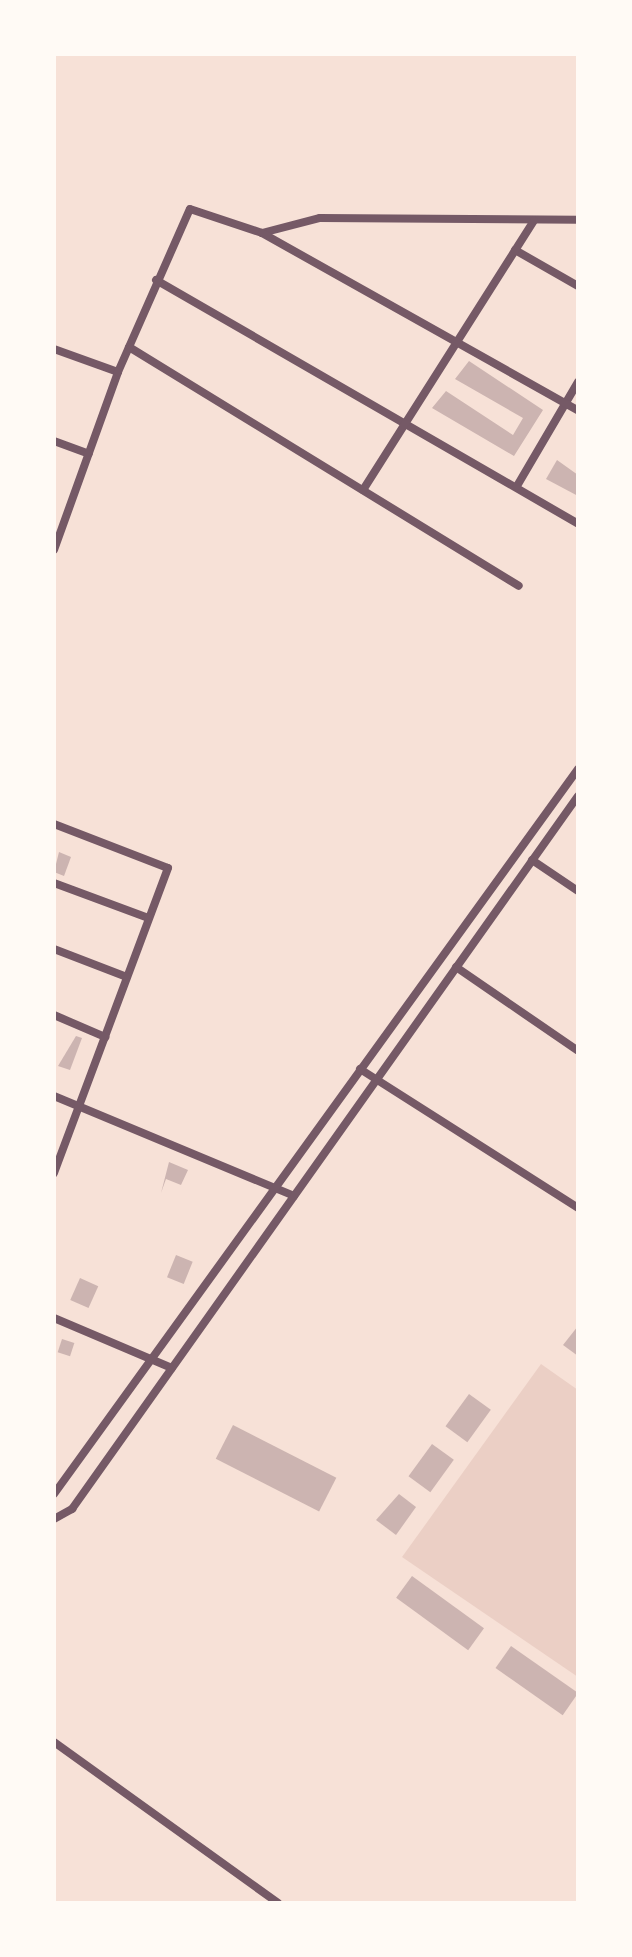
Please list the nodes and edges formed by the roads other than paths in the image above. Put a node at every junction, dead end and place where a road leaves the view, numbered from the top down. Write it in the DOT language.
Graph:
graph roads {
  1 [pos="578,220"];
  2 [pos="534,221"];
  3 [pos="262,233"];
  4 [pos="515,250"];
  5 [pos="156,280"];
  6 [pos="578,286"];
  7 [pos="457,342"];
  8 [pos="129,347"];
  9 [pos="54,349"];
  10 [pos="118,372"];
  11 [pos="578,382"];
  12 [pos="565,403"];
  13 [pos="578,410"];
  14 [pos="405,423"];
  15 [pos="54,441"];
  16 [pos="89,454"];
  17 [pos="517,486"];
  18 [pos="363,490"];
  19 [pos="578,524"];
  20 [pos="57,533"];
  21 [pos="54,550"];
  22 [pos="519,586"];
  23 [pos="578,769"];
  24 [pos="578,796"];
  25 [pos="54,824"];
  26 [pos="532,860"];
  27 [pos="54,883"];
  28 [pos="578,891"];
  29 [pos="148,918"];
  30 [pos="54,949"];
  31 [pos="456,967"];
  32 [pos="127,977"];
  33 [pos="54,1015"];
  34 [pos="105,1037"];
  35 [pos="578,1051"];
  36 [pos="360,1069"];
  37 [pos="376,1080"];
  38 [pos="54,1096"];
  39 [pos="81,1106"];
  40 [pos="54,1173"];
  41 [pos="278,1189"];
  42 [pos="294,1196"];
  43 [pos="578,1208"];
  44 [pos="54,1318"];
  45 [pos="153,1359"];
  46 [pos="172,1368"];
  47 [pos="54,1494"];
  48 [pos="54,1519"];
  49 [pos="54,1742"];
  50 [pos="278,1903"];
  1 -- 2 [label="street"];
  2 -- 3 [label="street"];
  2 -- 4 [label="street"];
  3 -- 5 [label="street"];
  3 -- 7 [label="street"];
  4 -- 6 [label="street"];
  4 -- 7 [label="street"];
  5 -- 8 [label="street"];
  5 -- 14 [label="street"];
  7 -- 12 [label="street"];
  7 -- 14 [label="street"];
  8 -- 10 [label="street"];
  8 -- 18 [label="street"];
  9 -- 10 [label="street"];
  10 -- 16 [label="street"];
  11 -- 12 [label="street"];
  12 -- 13 [label="street"];
  12 -- 17 [label="street"];
  14 -- 17 [label="street"];
  14 -- 18 [label="street"];
  15 -- 16 [label="street"];
  16 -- 20 [label="street"];
  17 -- 19 [label="street"];
  18 -- 22 [label="street"];
  20 -- 21 [label="street"];
  23 -- 36 [label="street"];
  24 -- 26 [label="street"];
  25 -- 29 [label="street"];
  26 -- 28 [label="street"];
  26 -- 31 [label="street"];
  27 -- 29 [label="street"];
  29 -- 32 [label="street"];
  30 -- 32 [label="street"];
  31 -- 35 [label="street"];
  31 -- 37 [label="street"];
  32 -- 34 [label="street"];
  33 -- 34 [label="street"];
  34 -- 39 [label="street"];
  36 -- 37 [label="street"];
  36 -- 41 [label="street"];
  37 -- 42 [label="street"];
  37 -- 43 [label="street"];
  38 -- 39 [label="street"];
  39 -- 40 [label="street"];
  39 -- 41 [label="street"];
  41 -- 42 [label="street"];
  41 -- 45 [label="street"];
  42 -- 46 [label="street"];
  44 -- 45 [label="street"];
  45 -- 46 [label="street"];
  45 -- 47 [label="street"];
  46 -- 48 [label="street"];
  49 -- 50 [label="street"];
}
